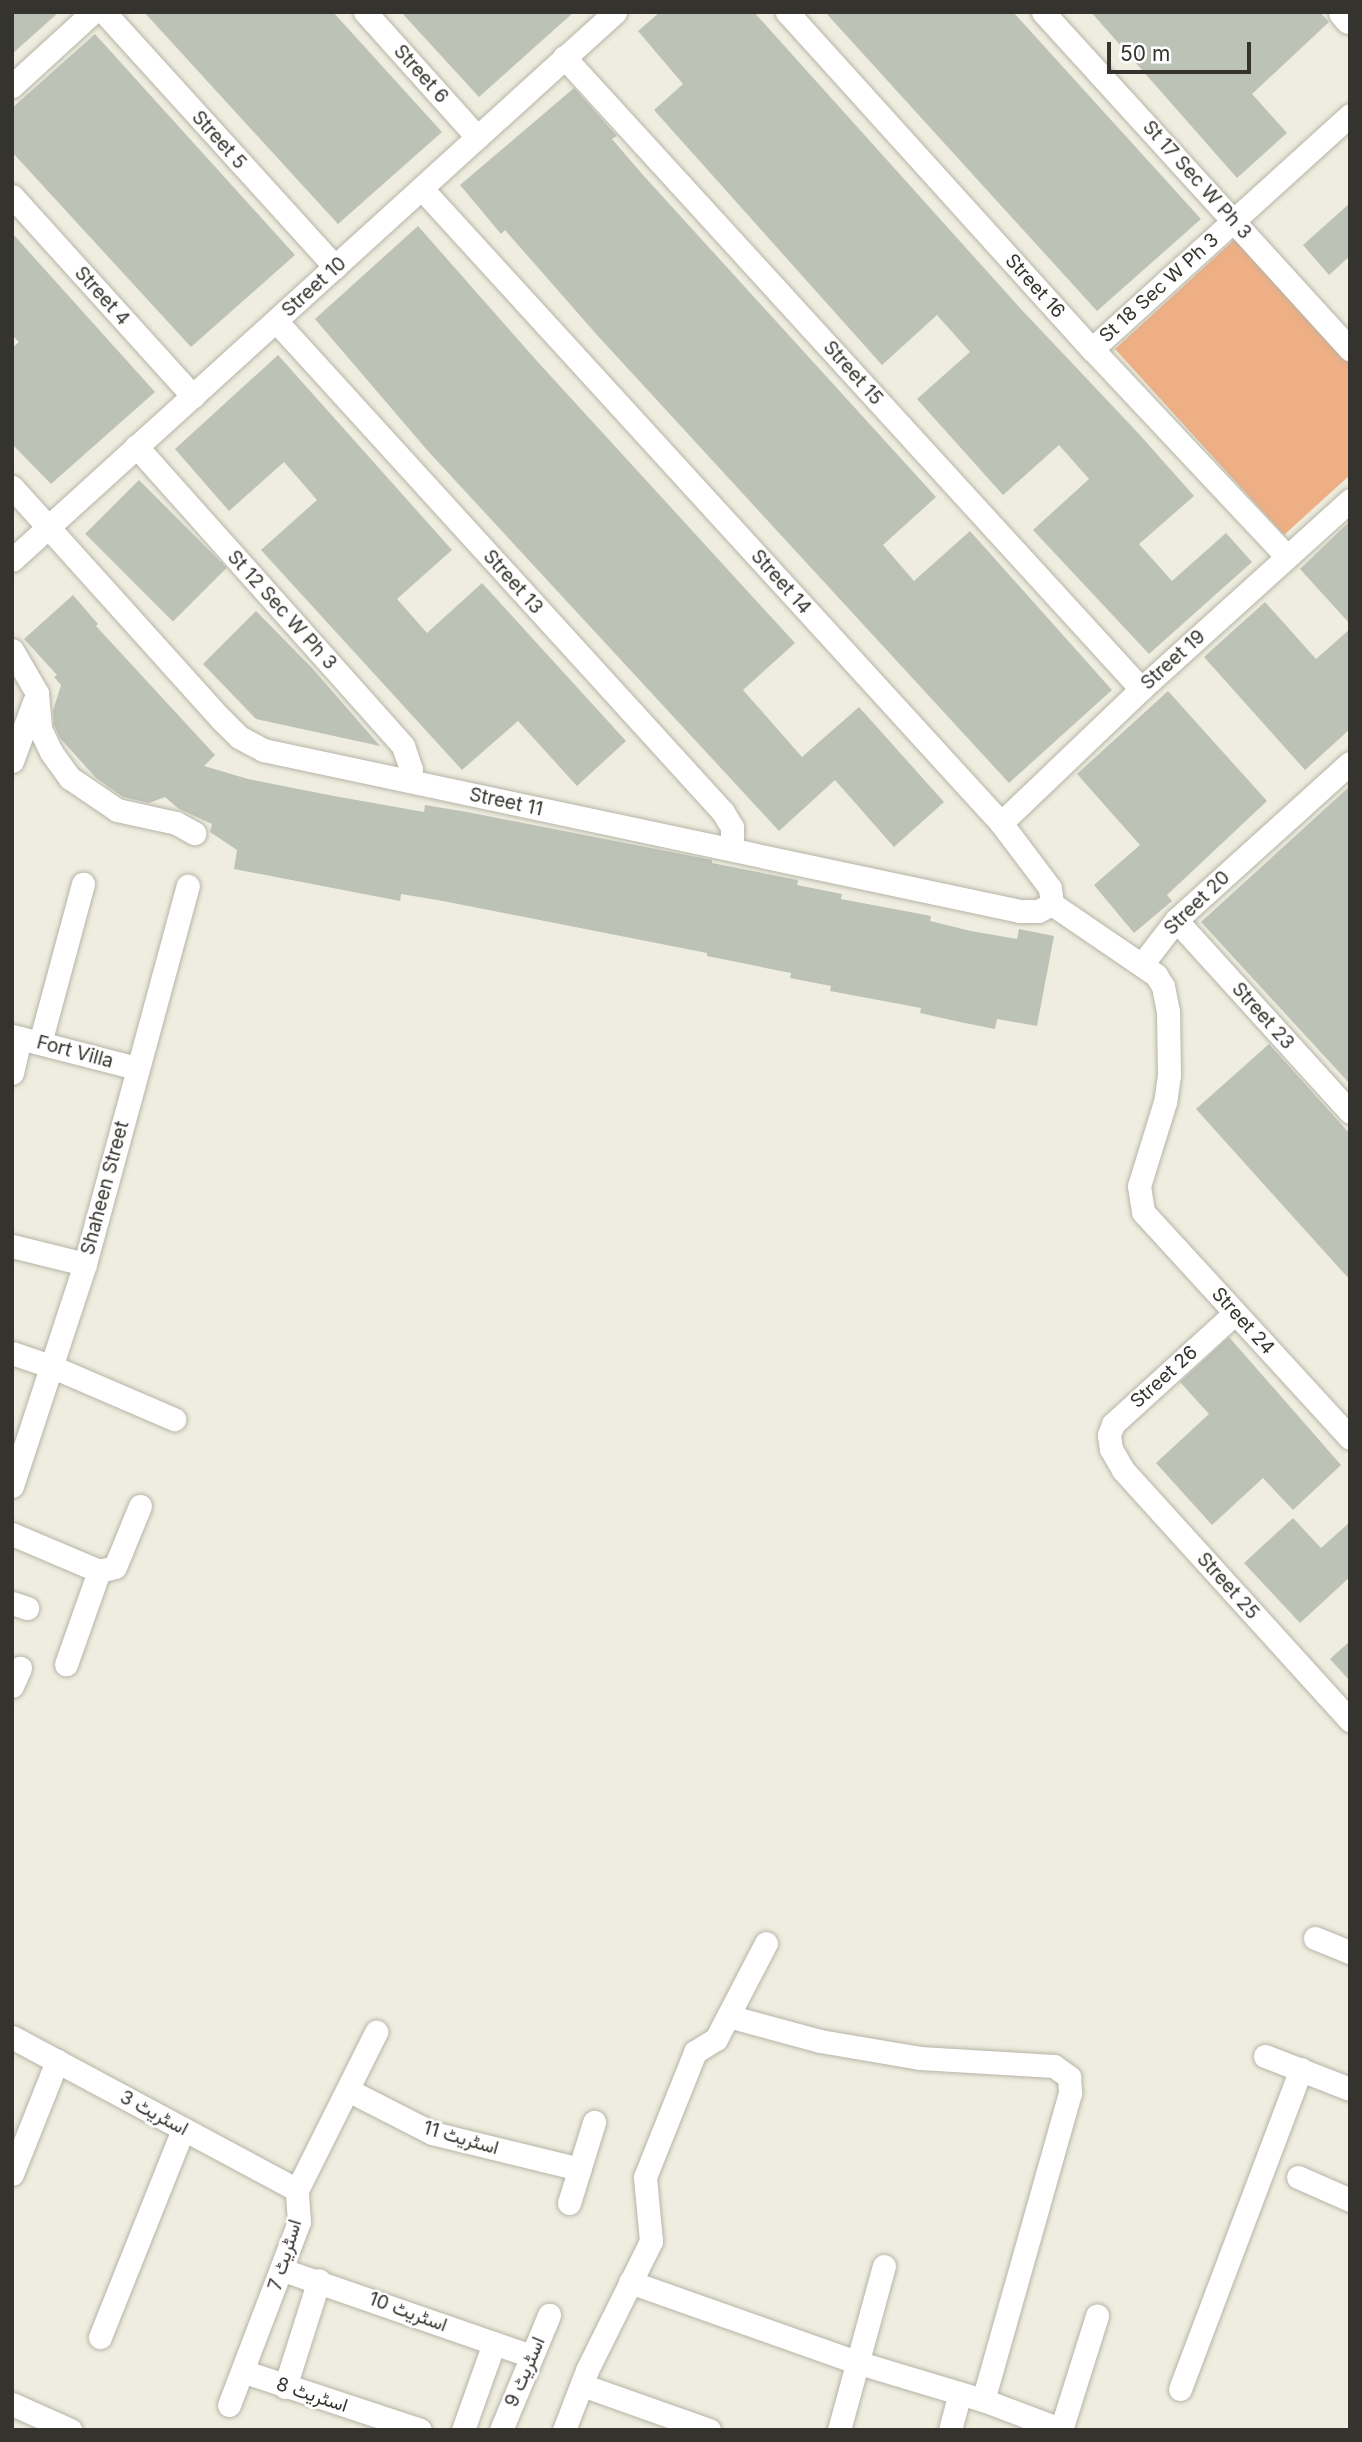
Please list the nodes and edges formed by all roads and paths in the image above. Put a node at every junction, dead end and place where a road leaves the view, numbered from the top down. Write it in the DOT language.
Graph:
graph roads {
  1 [pos="93,12"];
  2 [pos="104,12"];
  3 [pos="365,12"];
  4 [pos="615,12"];
  5 [pos="787,12"];
  6 [pos="1043,12"];
  7 [pos="1345,12"];
  8 [pos="1350,18"];
  9 [pos="564,57"];
  10 [pos="12,86"];
  11 [pos="1350,115"];
  12 [pos="477,136"];
  13 [pos="423,190"];
  14 [pos="12,196"];
  15 [pos="1234,221"];
  16 [pos="335,267"];
  17 [pos="276,321"];
  18 [pos="1092,349"];
  19 [pos="1350,349"];
  20 [pos="193,396"];
  21 [pos="136,446"];
  22 [pos="12,487"];
  23 [pos="1350,500"];
  24 [pos="48,527"];
  25 [pos="1287,557"];
  26 [pos="12,560"];
  27 [pos="12,650"];
  28 [pos="1141,689"];
  29 [pos="37,693"];
  30 [pos="12,761"];
  31 [pos="1350,763"];
  32 [pos="408,781"];
  33 [pos="1001,823"];
  34 [pos="194,833"];
  35 [pos="732,849"];
  36 [pos="83,884"];
  37 [pos="188,886"];
  38 [pos="1052,904"];
  39 [pos="1176,920"];
  40 [pos="1143,963"];
  41 [pos="24,1039"];
  42 [pos="137,1068"];
  43 [pos="12,1073"];
  44 [pos="1350,1112"];
  45 [pos="12,1246"];
  46 [pos="85,1264"];
  47 [pos="1235,1313"];
  48 [pos="12,1353"];
  49 [pos="53,1367"];
  50 [pos="174,1419"];
  51 [pos="1350,1438"];
  52 [pos="1111,1449"];
  53 [pos="12,1486"];
  54 [pos="139,1506"];
  55 [pos="12,1534"];
  56 [pos="99,1571"];
  57 [pos="66,1664"];
  58 [pos="1350,1720"];
  59 [pos="1315,1938"];
  60 [pos="766,1943"];
  61 [pos="1350,1952"];
  62 [pos="728,2015"];
  63 [pos="376,2032"];
  64 [pos="12,2037"];
  65 [pos="1265,2056"];
  66 [pos="57,2061"];
  67 [pos="1301,2069"];
  68 [pos="1350,2089"];
  69 [pos="348,2090"];
  70 [pos="594,2122"];
  71 [pos="183,2129"];
  72 [pos="580,2169"];
  73 [pos="12,2174"];
  74 [pos="1298,2177"];
  75 [pos="297,2190"];
  76 [pos="1350,2200"];
  77 [pos="569,2203"];
  78 [pos="884,2266"];
  79 [pos="282,2270"];
  80 [pos="319,2280"];
  81 [pos="630,2282"];
  82 [pos="549,2315"];
  83 [pos="1097,2316"];
  84 [pos="100,2337"];
  85 [pos="494,2343"];
  86 [pos="532,2357"];
  87 [pos="856,2362"];
  88 [pos="244,2372"];
  89 [pos="582,2385"];
  90 [pos="285,2386"];
  91 [pos="1180,2389"];
  92 [pos="960,2393"];
  93 [pos="983,2400"];
  94 [pos="12,2404"];
  95 [pos="229,2405"];
  96 [pos="1062,2429"];
  97 [pos="69,2430"];
  98 [pos="420,2430"];
  99 [pos="463,2430"];
  100 [pos="501,2430"];
  101 [pos="564,2430"];
  102 [pos="709,2430"];
  103 [pos="839,2430"];
  104 [pos="950,2430"];
  1 -- 10 [label="street"];
  2 -- 16 [label="street, Street 5"];
  3 -- 12 [label="street, Street 6"];
  4 -- 9 [label="street, Street 10"];
  5 -- 18 [label="street, Street 16"];
  6 -- 15 [label="street, St 17 Sec W Ph 3"];
  7 -- 8 [label="main road"];
  9 -- 12 [label="street, Street 10"];
  9 -- 28 [label="street, Street 15"];
  11 -- 15 [label="street, St 18 Sec W Ph 3"];
  12 -- 13 [label="street, Street 10"];
  13 -- 16 [label="street, Street 10"];
  13 -- 33 [label="street, Street 14"];
  14 -- 20 [label="street, Street 4"];
  15 -- 18 [label="street, St 18 Sec W Ph 3"];
  15 -- 19 [label="street, St 17 Sec W Ph 3"];
  16 -- 17 [label="street, Street 10"];
  17 -- 20 [label="street, Street 10"];
  17 -- 35 [label="street, Street 13"];
  18 -- 25 [label="street, Street 16"];
  20 -- 21 [label="street, Street 10"];
  21 -- 24 [label="street, Street 10"];
  21 -- 32 [label="street, St 12 Sec W Ph 3"];
  22 -- 24 [label="street, Street 11"];
  23 -- 25 [label="street, Street 19"];
  24 -- 26 [label="street, Street 10"];
  24 -- 32 [label="street, Street 11"];
  25 -- 28 [label="street, Street 19"];
  27 -- 29 [label="street"];
  28 -- 33 [label="street, Street 19"];
  29 -- 30 [label="street"];
  29 -- 34 [label="street"];
  31 -- 39 [label="street, Street 20"];
  32 -- 35 [label="street, Street 11"];
  33 -- 38 [label="street, Street 14"];
  35 -- 38 [label="street, Street 11"];
  36 -- 41 [label="street"];
  37 -- 42 [label="street, Shaheen Street"];
  38 -- 40 [label="street"];
  39 -- 40 [label="street, Street 20"];
  39 -- 44 [label="street, Street 23"];
  40 -- 47 [label="street, Street 24"];
  41 -- 42 [label="street, Fort Villa"];
  41 -- 43 [label="street"];
  42 -- 46 [label="street, Shaheen Street"];
  45 -- 46 [label="street"];
  46 -- 49 [label="street, Shaheen Street"];
  47 -- 51 [label="street, Street 24"];
  47 -- 52 [label="street, Street 26"];
  48 -- 49 [label="street"];
  49 -- 50 [label="street"];
  49 -- 53 [label="street, Shaheen Street"];
  52 -- 58 [label="street, Street 25"];
  54 -- 56 [label="street"];
  55 -- 56 [label="street"];
  56 -- 57 [label="street"];
  59 -- 61 [label="street"];
  60 -- 62 [label="street"];
  62 -- 81 [label="street"];
  62 -- 93 [label="street"];
  63 -- 69 [label="street, اسٹریٹ 7"];
  64 -- 66 [label="street, اسٹریٹ 3"];
  65 -- 67 [label="street"];
  66 -- 71 [label="street, اسٹریٹ 3"];
  66 -- 73 [label="street"];
  67 -- 68 [label="street"];
  67 -- 91 [label="street"];
  69 -- 72 [label="street, اسٹریٹ 11"];
  69 -- 75 [label="street, اسٹریٹ 7"];
  70 -- 72 [label="street"];
  71 -- 75 [label="street, اسٹریٹ 3"];
  71 -- 84 [label="street"];
  72 -- 77 [label="street"];
  74 -- 76 [label="street"];
  75 -- 79 [label="street, اسٹریٹ 7"];
  78 -- 87 [label="street"];
  79 -- 80 [label="street, اسٹریٹ 10"];
  79 -- 88 [label="street, اسٹریٹ 7"];
  80 -- 85 [label="street, اسٹریٹ 10"];
  80 -- 90 [label="street"];
  81 -- 87 [label="street"];
  81 -- 89 [label="street"];
  82 -- 86 [label="street, اسٹریٹ 9"];
  83 -- 96 [label="street"];
  85 -- 86 [label="street, اسٹریٹ 10"];
  85 -- 99 [label="street"];
  86 -- 100 [label="street, اسٹریٹ 9"];
  87 -- 92 [label="street"];
  87 -- 103 [label="street"];
  88 -- 90 [label="street, اسٹریٹ 8"];
  88 -- 95 [label="street, اسٹریٹ 7"];
  89 -- 101 [label="street"];
  89 -- 102 [label="street"];
  90 -- 98 [label="street, اسٹریٹ 8"];
  92 -- 93 [label="street"];
  92 -- 104 [label="street"];
  93 -- 96 [label="street"];
  94 -- 97 [label="street"];
}
